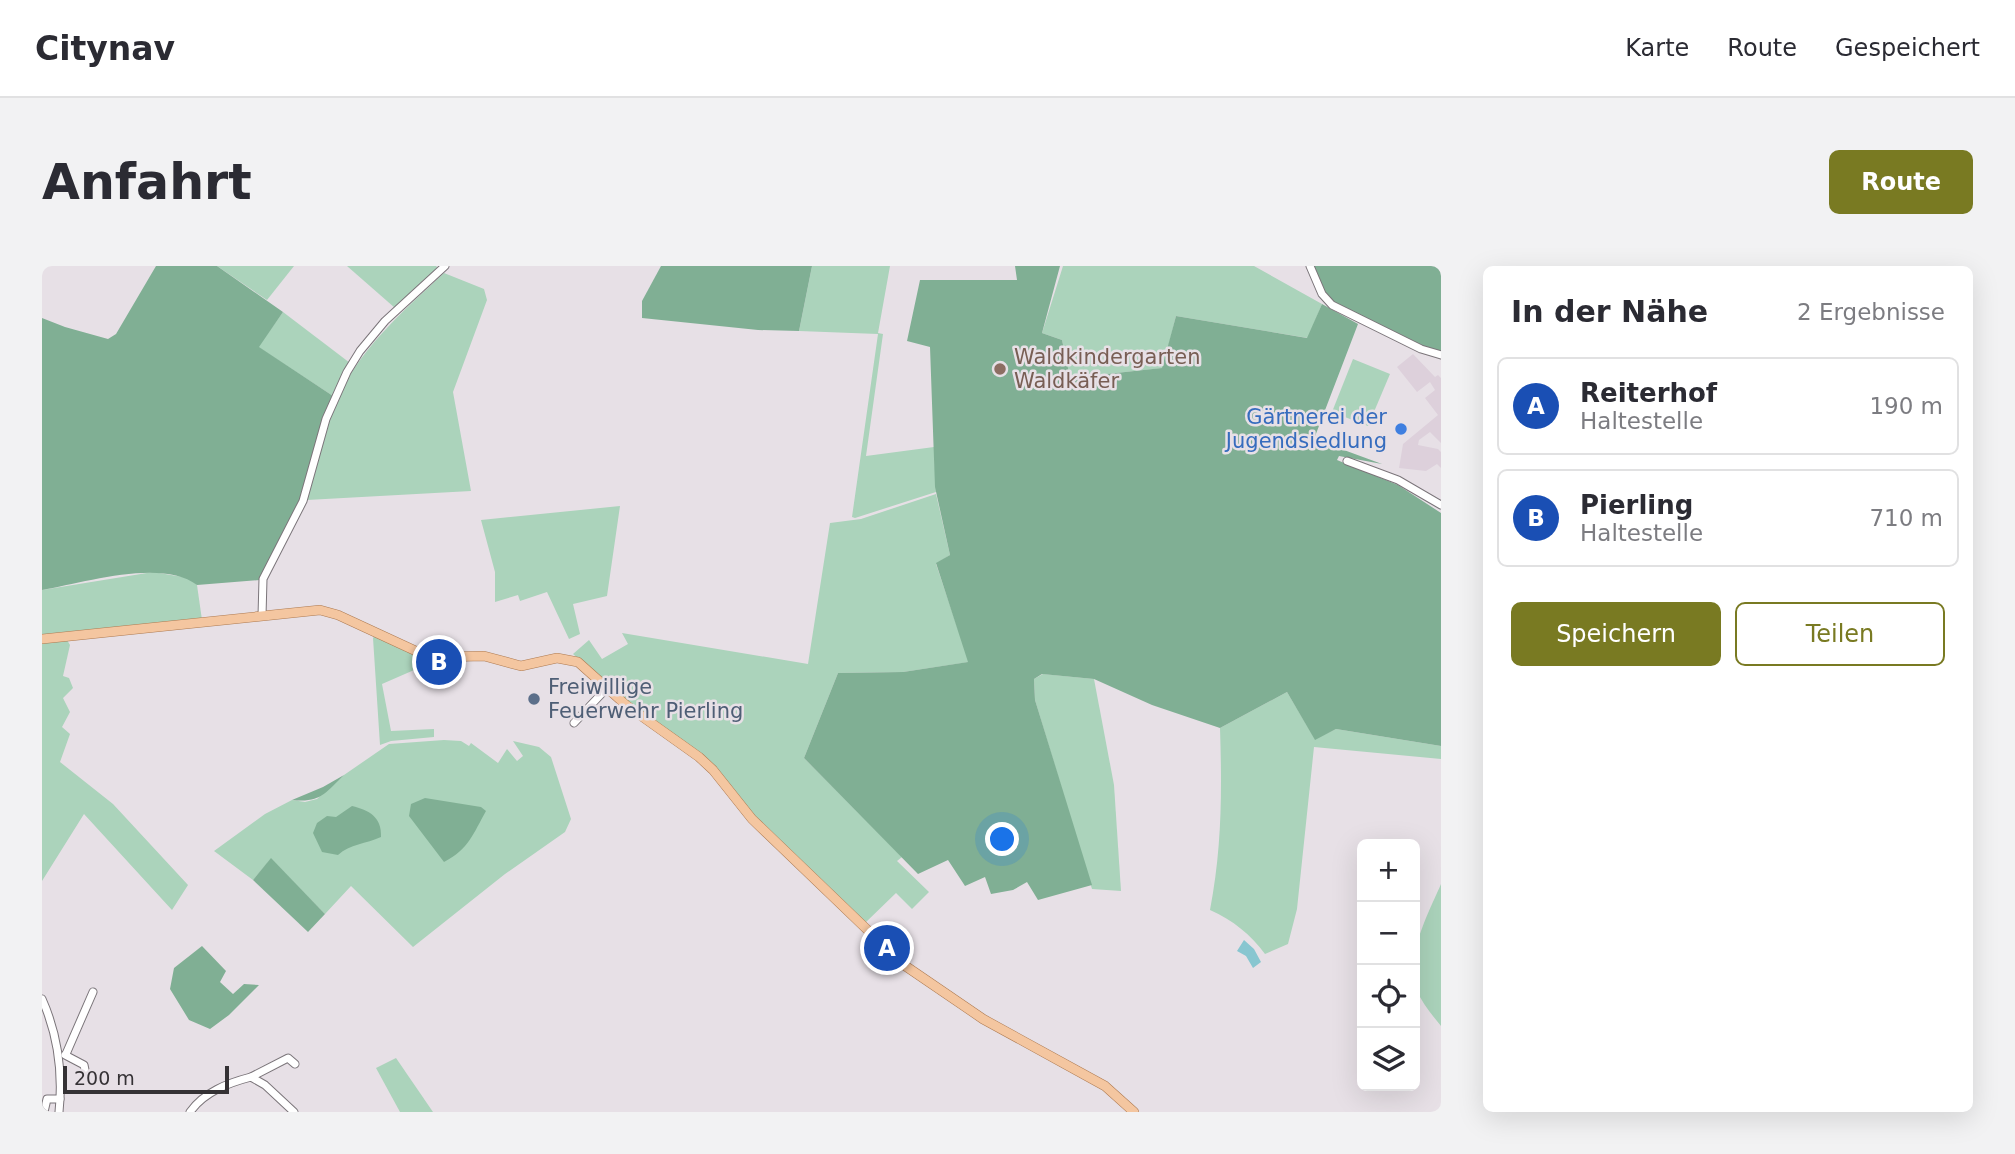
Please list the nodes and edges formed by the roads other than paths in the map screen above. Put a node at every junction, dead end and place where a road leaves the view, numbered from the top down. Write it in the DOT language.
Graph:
graph roads {
  1 [pos="445,266"];
  2 [pos="1310,266"];
  3 [pos="1441,355"];
  4 [pos="1347,461"];
  5 [pos="1441,505"];
  6 [pos="262,616"];
  7 [pos="42,639"];
  8 [pos="606,689"];
  9 [pos="575,723"];
  10 [pos="93,992"];
  11 [pos="42,999"];
  12 [pos="62,1056"];
  13 [pos="295,1064"];
  14 [pos="85,1070"];
  15 [pos="251,1077"];
  16 [pos="60,1099"];
  17 [pos="44,1112"];
  18 [pos="59,1112"];
  19 [pos="190,1112"];
  20 [pos="294,1112"];
  21 [pos="1134,1112"];
  1 -- 6 [label="street"];
  2 -- 3 [label="street"];
  4 -- 5 [label="street"];
  6 -- 7 [label="main road"];
  6 -- 8 [label="main road"];
  8 -- 9 [label="street"];
  8 -- 21 [label="main road"];
  10 -- 12 [label="street"];
  11 -- 12 [label="street"];
  12 -- 14 [label="street"];
  12 -- 16 [label="street"];
  13 -- 15 [label="street"];
  15 -- 19 [label="street"];
  15 -- 20 [label="street"];
  16 -- 17 [label="street"];
  16 -- 18 [label="street"];
}
